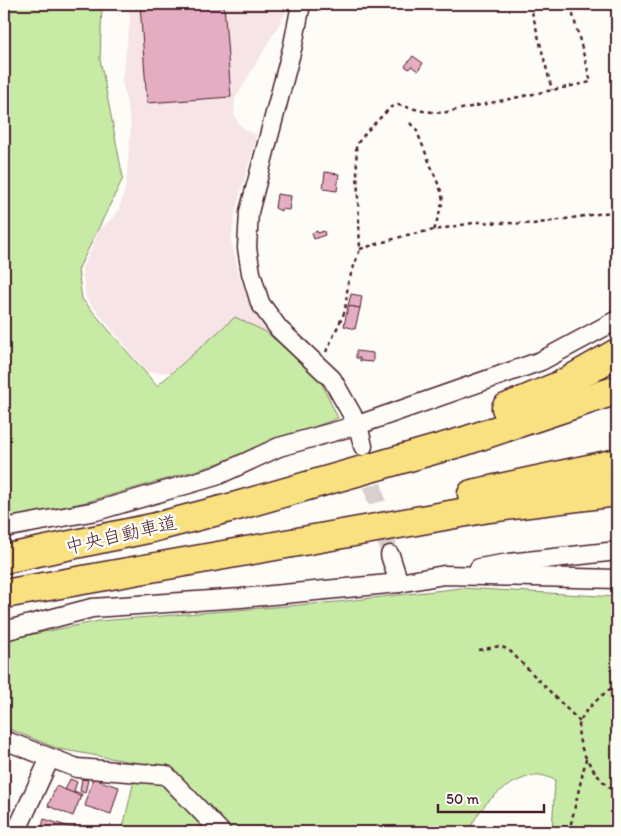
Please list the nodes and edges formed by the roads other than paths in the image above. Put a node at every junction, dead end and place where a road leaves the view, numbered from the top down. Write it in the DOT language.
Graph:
graph roads {
  1 [pos="301,4"];
  2 [pos="617,320"];
  3 [pos="617,353"];
  4 [pos="617,390"];
  5 [pos="358,425"];
  6 [pos="363,446"];
  7 [pos="617,463"];
  8 [pos="617,492"];
  9 [pos="237,506"];
  10 [pos="4,528"];
  11 [pos="617,551"];
  12 [pos="390,555"];
  13 [pos="209,558"];
  14 [pos="4,559"];
  15 [pos="444,574"];
  16 [pos="617,579"];
  17 [pos="399,583"];
  18 [pos="4,594"];
  19 [pos="4,631"];
  20 [pos="4,740"];
  21 [pos="50,758"];
  22 [pos="16,832"];
  23 [pos="221,832"];
  1 -- 5 [label="street"];
  2 -- 5 [label="street"];
  3 -- 9 [label="highway"];
  4 -- 9 [label="highway"];
  5 -- 6 [label="street"];
  5 -- 10 [label="street"];
  7 -- 13 [label="highway"];
  8 -- 13 [label="highway"];
  9 -- 14 [label="highway, 中央自動車道"];
  11 -- 15 [label="street"];
  12 -- 17 [label="street"];
  13 -- 18 [label="highway, 中央自動車道"];
  15 -- 16 [label="street"];
  15 -- 17 [label="street"];
  17 -- 19 [label="street"];
  20 -- 21 [label="street"];
  21 -- 22 [label="street"];
  21 -- 23 [label="street"];
}
